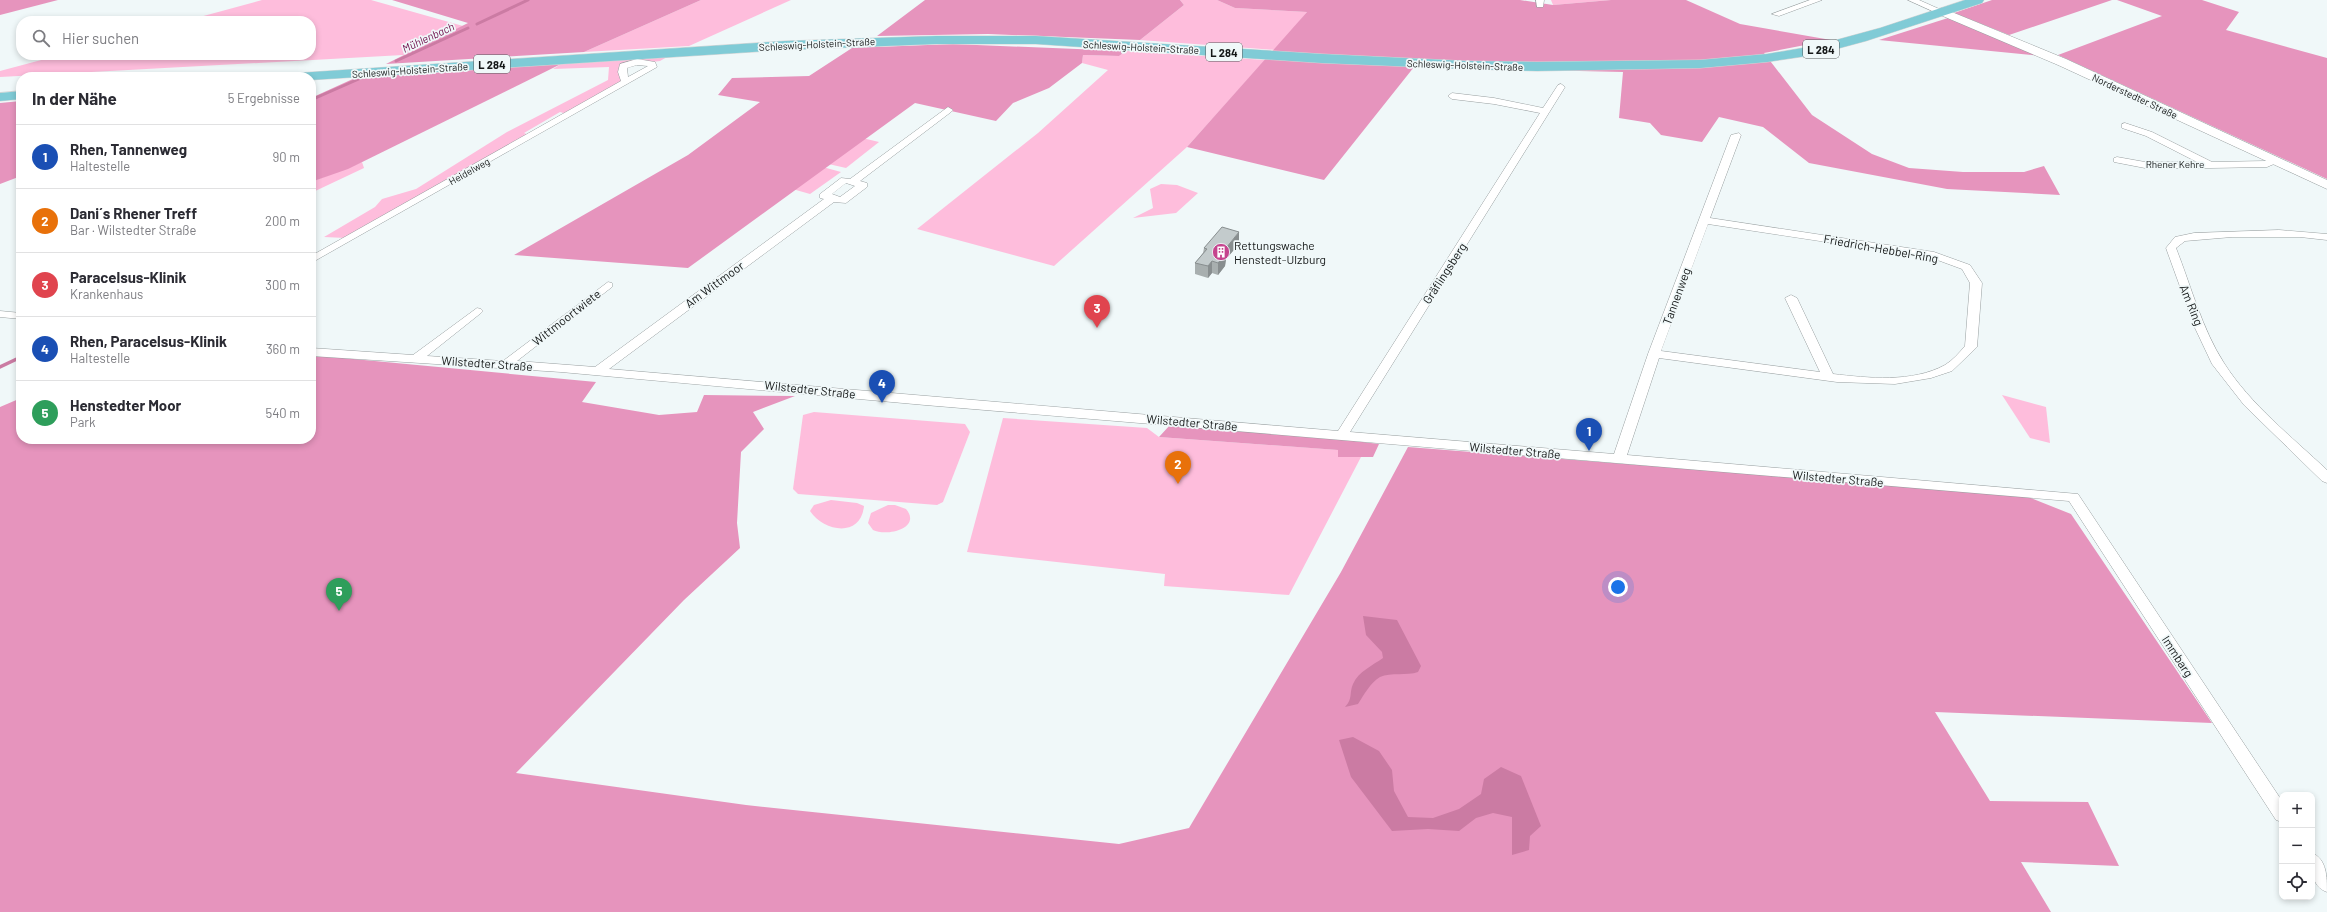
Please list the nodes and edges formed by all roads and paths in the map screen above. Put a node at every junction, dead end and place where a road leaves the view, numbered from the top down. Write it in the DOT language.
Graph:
graph roads {
  1 [pos="1818,0"];
  2 [pos="1912,0"];
  3 [pos="1978,0"];
  4 [pos="1942,12"];
  5 [pos="1776,14"];
  6 [pos="316,76"];
  7 [pos="626,82"];
  8 [pos="1561,87"];
  9 [pos="16,95"];
  10 [pos="0,96"];
  11 [pos="1452,96"];
  12 [pos="948,110"];
  13 [pos="1545,111"];
  14 [pos="2125,126"];
  15 [pos="1736,135"];
  16 [pos="2117,160"];
  17 [pos="2276,161"];
  18 [pos="2210,164"];
  19 [pos="852,182"];
  20 [pos="2327,184"];
  21 [pos="832,198"];
  22 [pos="1705,220"];
  23 [pos="2327,237"];
  24 [pos="316,257"];
  25 [pos="608,285"];
  26 [pos="1791,298"];
  27 [pos="476,311"];
  28 [pos="0,314"];
  29 [pos="16,316"];
  30 [pos="316,352"];
  31 [pos="1654,354"];
  32 [pos="415,359"];
  33 [pos="506,364"];
  34 [pos="598,371"];
  35 [pos="1828,377"];
  36 [pos="1342,435"];
  37 [pos="1619,458"];
  38 [pos="2327,478"];
  39 [pos="2073,497"];
  40 [pos="2279,810"];
  41 [pos="2314,864"];
  42 [pos="2327,884"];
  1 -- 5 [label="street"];
  2 -- 4 [label="street"];
  3 -- 4 [label="main road, Schleswig-Holstein-Straße / L 284"];
  4 -- 6 [label="main road, Schleswig-Holstein-Straße / L 284"];
  4 -- 17 [label="street, Norderstedter Straße"];
  7 -- 24 [label="street, Heidelweg"];
  8 -- 13 [label="street, Gräflingsberg"];
  9 -- 10 [label="main road"];
  11 -- 13 [label="street"];
  12 -- 19 [label="street"];
  13 -- 36 [label="street, Gräflingsberg"];
  14 -- 18 [label="street, Rhener Kehre"];
  15 -- 22 [label="street, Tannenweg"];
  16 -- 18 [label="street, Rhener Kehre"];
  17 -- 18 [label="street, Rhener Kehre"];
  17 -- 20 [label="street, Norderstedter Straße"];
  19 -- 21 [label="street"];
  19 -- 21 [label="street, Am Wittmoor"];
  21 -- 34 [label="street, Am Wittmoor"];
  22 -- 31 [label="street, Tannenweg"];
  22 -- 35 [label="street, Friedrich-Hebbel-Ring"];
  23 -- 38 [label="street, Am Ring"];
  25 -- 33 [label="street, Wittmoortwiete"];
  26 -- 35 [label="street"];
  27 -- 32 [label="street"];
  28 -- 29 [label="street"];
  30 -- 32 [label="street, Wilstedter Straße"];
  31 -- 35 [label="street, Friedrich-Hebbel-Ring"];
  31 -- 37 [label="street, Tannenweg"];
  32 -- 33 [label="street, Wilstedter Straße"];
  33 -- 34 [label="street, Wilstedter Straße"];
  34 -- 36 [label="street, Wilstedter Straße"];
  36 -- 37 [label="street, Wilstedter Straße"];
  37 -- 39 [label="street, Wilstedter Straße"];
  39 -- 40 [label="street, Immbarg"];
  41 -- 42 [label="street"];
}
